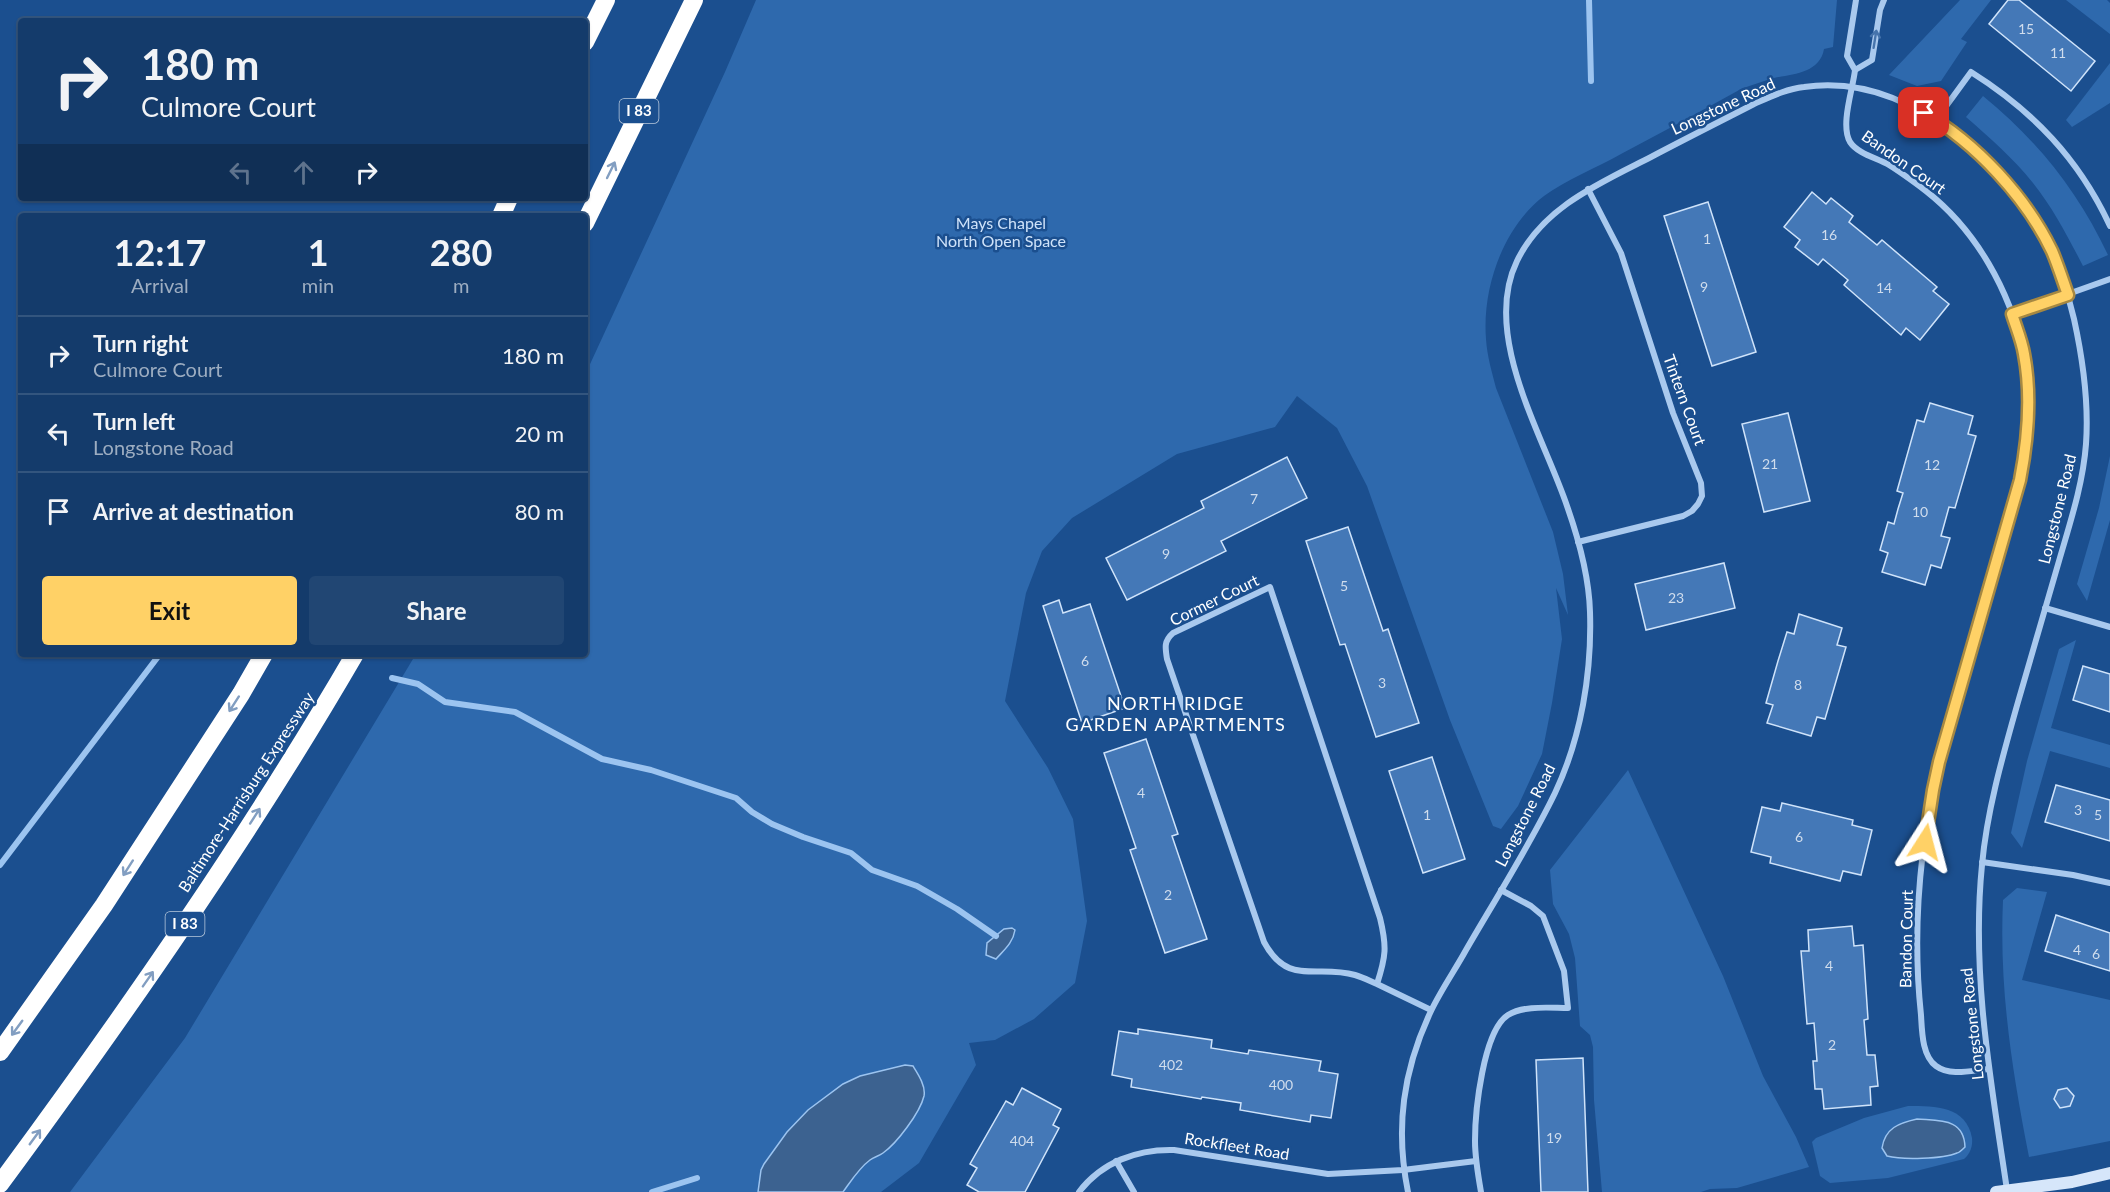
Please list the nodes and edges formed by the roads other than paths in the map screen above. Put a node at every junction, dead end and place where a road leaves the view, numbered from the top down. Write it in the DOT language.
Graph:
graph roads {
  1 [pos="606,0"];
  2 [pos="694,0"];
  3 [pos="1856,0"];
  4 [pos="1884,0"];
  5 [pos="588,36"];
  6 [pos="1855,70"];
  7 [pos="1854,87"];
  8 [pos="1936,120"];
  9 [pos="1588,189"];
  10 [pos="588,217"];
  11 [pos="2110,226"];
  12 [pos="2110,279"];
  13 [pos="2068,295"];
  14 [pos="2012,314"];
  15 [pos="1578,542"];
  16 [pos="2045,608"];
  17 [pos="2110,627"];
  18 [pos="262,657"];
  19 [pos="353,657"];
  20 [pos="1982,862"];
  21 [pos="2110,883"];
  22 [pos="1501,890"];
  23 [pos="1377,984"];
  24 [pos="1431,1010"];
  25 [pos="0,1052"];
  26 [pos="1989,1068"];
  27 [pos="1116,1161"];
  28 [pos="1476,1161"];
  29 [pos="1403,1170"];
  30 [pos="2110,1173"];
  31 [pos="0,1184"];
  32 [pos="2002,1191"];
  33 [pos="1079,1192"];
  34 [pos="1134,1192"];
  35 [pos="1408,1192"];
  36 [pos="1481,1192"];
  1 -- 5 [label="highway"];
  10 -- 2 [label="highway, I 83, one-way"];
  3 -- 6 [label="street, Bandon Court"];
  6 -- 4 [label="street, one-way"];
  6 -- 7 [label="street, Bandon Court"];
  7 -- 8 [label="street, Longstone Road"];
  7 -- 9 [label="street, Longstone Road"];
  7 -- 14 [label="street, Bandon Court"];
  8 -- 11 [label="street"];
  8 -- 13 [label="street, Longstone Road"];
  9 -- 15 [label="street, Longstone Road"];
  9 -- 15 [label="street, Tintern Court"];
  12 -- 13 [label="street"];
  13 -- 14 [label="street"];
  13 -- 16 [label="street, Longstone Road"];
  14 -- 26 [label="street, Bandon Court"];
  15 -- 22 [label="street, Longstone Road"];
  16 -- 17 [label="street"];
  16 -- 20 [label="street, Longstone Road"];
  18 -- 25 [label="highway, one-way"];
  31 -- 19 [label="highway, Baltimore-Harrisburg Expressway / I 83, one-way"];
  20 -- 21 [label="street"];
  20 -- 26 [label="street, Longstone Road"];
  22 -- 24 [label="street, Longstone Road"];
  22 -- 28 [label="street"];
  23 -- 23 [label="street, Cormer Court"];
  23 -- 24 [label="street, Cormer Court"];
  24 -- 29 [label="street, Longstone Road"];
  26 -- 32 [label="street, Longstone Road"];
  27 -- 29 [label="street, Rockfleet Road"];
  27 -- 33 [label="street, Rockfleet Road"];
  27 -- 34 [label="street"];
  28 -- 29 [label="street, Rockfleet Road"];
  28 -- 36 [label="street"];
  29 -- 35 [label="street, Longstone Road"];
  30 -- 32 [label="main road"];
}
